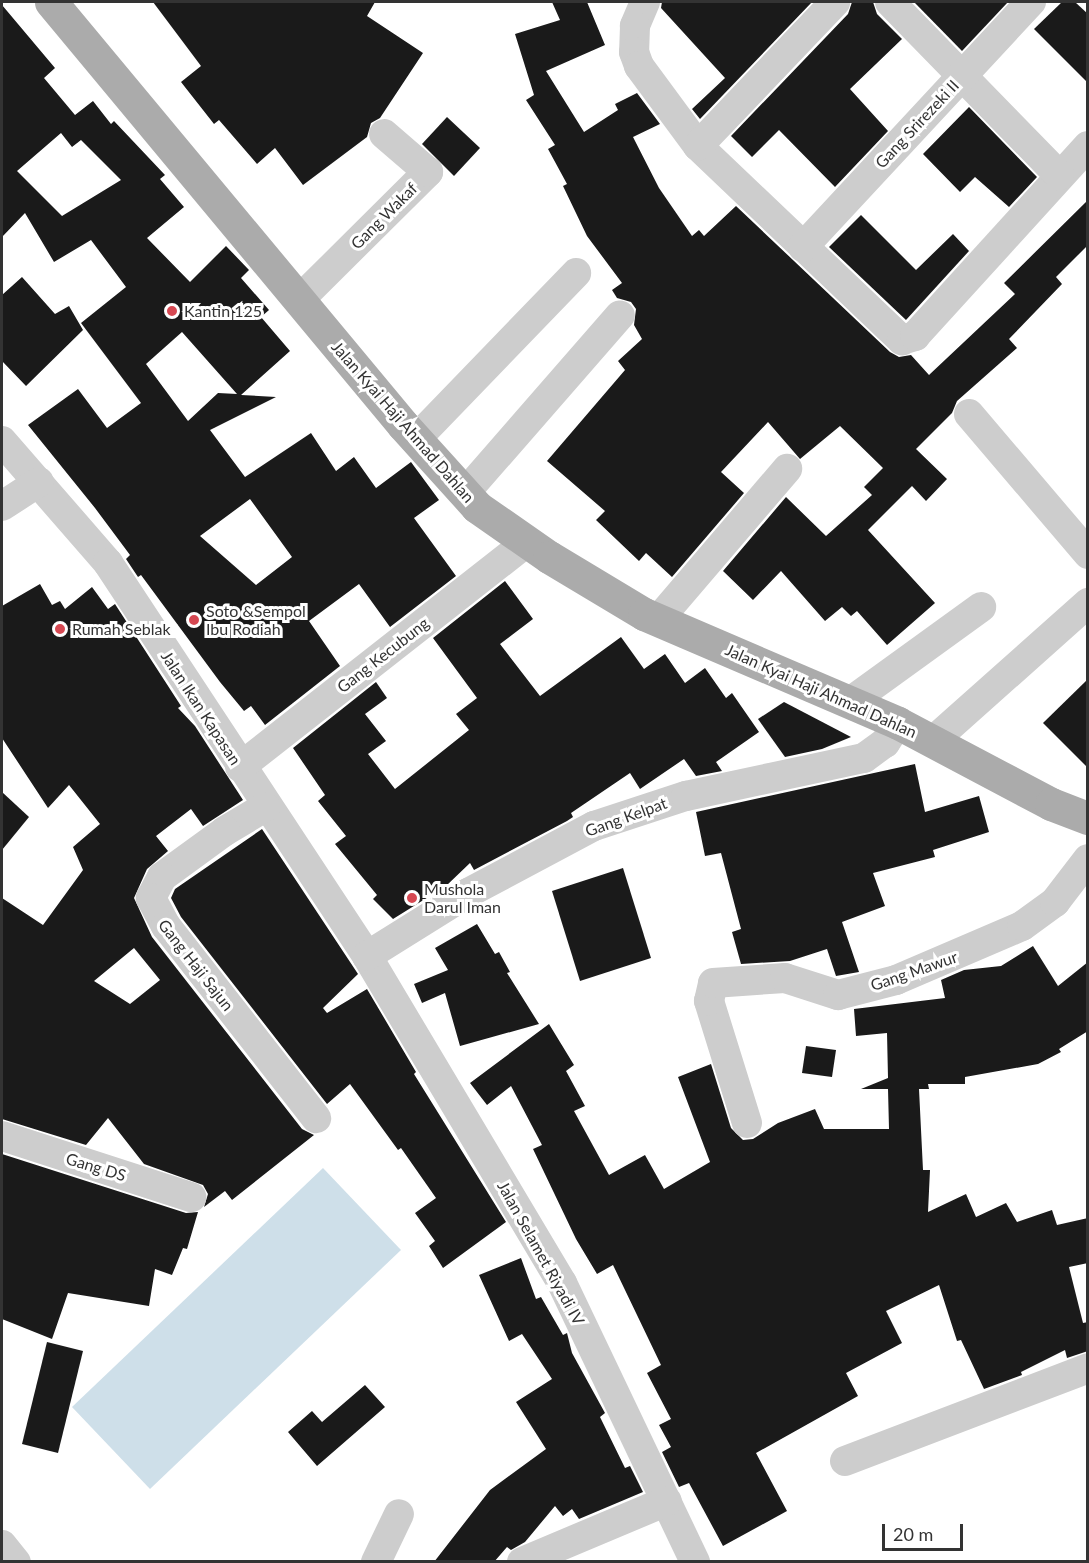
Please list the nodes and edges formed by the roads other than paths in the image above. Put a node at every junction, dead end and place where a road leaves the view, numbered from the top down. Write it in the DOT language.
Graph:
graph roads {
  1 [pos="51,2"];
  2 [pos="645,2"];
  3 [pos="835,2"];
  4 [pos="890,2"];
  5 [pos="1031,2"];
  6 [pos="962,76"];
  7 [pos="384,134"];
  8 [pos="698,146"];
  9 [pos="1088,146"];
  10 [pos="1059,175"];
  11 [pos="803,247"];
  12 [pos="576,273"];
  13 [pos="299,300"];
  14 [pos="620,315"];
  15 [pos="969,414"];
  16 [pos="416,440"];
  17 [pos="2,441"];
  18 [pos="787,469"];
  19 [pos="39,482"];
  20 [pos="464,494"];
  21 [pos="2,506"];
  22 [pos="526,543"];
  23 [pos="1088,554"];
  24 [pos="1088,603"];
  25 [pos="981,608"];
  26 [pos="658,620"];
  27 [pos="850,702"];
  28 [pos="898,723"];
  29 [pos="933,741"];
  30 [pos="240,767"];
  31 [pos="265,807"];
  32 [pos="1088,818"];
  33 [pos="1088,859"];
  34 [pos="367,956"];
  35 [pos="316,1118"];
  36 [pos="747,1123"];
  37 [pos="2,1136"];
  38 [pos="191,1197"];
  39 [pos="1088,1368"];
  40 [pos="845,1461"];
  41 [pos="667,1501"];
  42 [pos="399,1514"];
  43 [pos="2,1545"];
  44 [pos="16,1562"];
  45 [pos="376,1562"];
  46 [pos="522,1562"];
  47 [pos="694,1562"];
  1 -- 13 [label="main road, Jalan Kyai Haji Ahmad Dahlan"];
  2 -- 8 [label="street"];
  3 -- 8 [label="street"];
  4 -- 6 [label="street"];
  5 -- 6 [label="street, Gang Srirezeki II"];
  6 -- 10 [label="street"];
  6 -- 11 [label="street, Gang Srirezeki II"];
  7 -- 13 [label="street, Gang Wakaf"];
  8 -- 11 [label="street"];
  9 -- 10 [label="street"];
  10 -- 11 [label="street"];
  12 -- 16 [label="street"];
  13 -- 16 [label="main road, Jalan Kyai Haji Ahmad Dahlan"];
  14 -- 20 [label="street"];
  15 -- 23 [label="street"];
  16 -- 20 [label="main road, Jalan Kyai Haji Ahmad Dahlan"];
  17 -- 19 [label="street, Jalan Ikan Kapasan"];
  18 -- 26 [label="street"];
  19 -- 21 [label="street"];
  19 -- 30 [label="street, Jalan Ikan Kapasan"];
  20 -- 22 [label="main road, Jalan Kyai Haji Ahmad Dahlan"];
  22 -- 26 [label="main road, Jalan Kyai Haji Ahmad Dahlan"];
  22 -- 30 [label="street, Gang Kecubung"];
  24 -- 29 [label="street"];
  25 -- 27 [label="street"];
  26 -- 27 [label="main road, Jalan Kyai Haji Ahmad Dahlan"];
  27 -- 28 [label="main road, Jalan Kyai Haji Ahmad Dahlan"];
  28 -- 29 [label="main road, Jalan Kyai Haji Ahmad Dahlan"];
  28 -- 34 [label="street, Gang Kelpat"];
  29 -- 32 [label="main road, Jalan Kyai Haji Ahmad Dahlan"];
  30 -- 31 [label="street, Jalan Ikan Kapasan"];
  31 -- 34 [label="street, Jalan Ikan Kapasan"];
  31 -- 35 [label="street, Gang Haji Sajun"];
  33 -- 36 [label="street, Gang Mawur"];
  34 -- 41 [label="street, Jalan Selamet Riyadi IV"];
  37 -- 38 [label="street, Gang DS"];
  39 -- 40 [label="street"];
  41 -- 46 [label="street"];
  41 -- 47 [label="street, Jalan Selamet Riyadi IV"];
  42 -- 45 [label="street"];
  43 -- 44 [label="street"];
}
